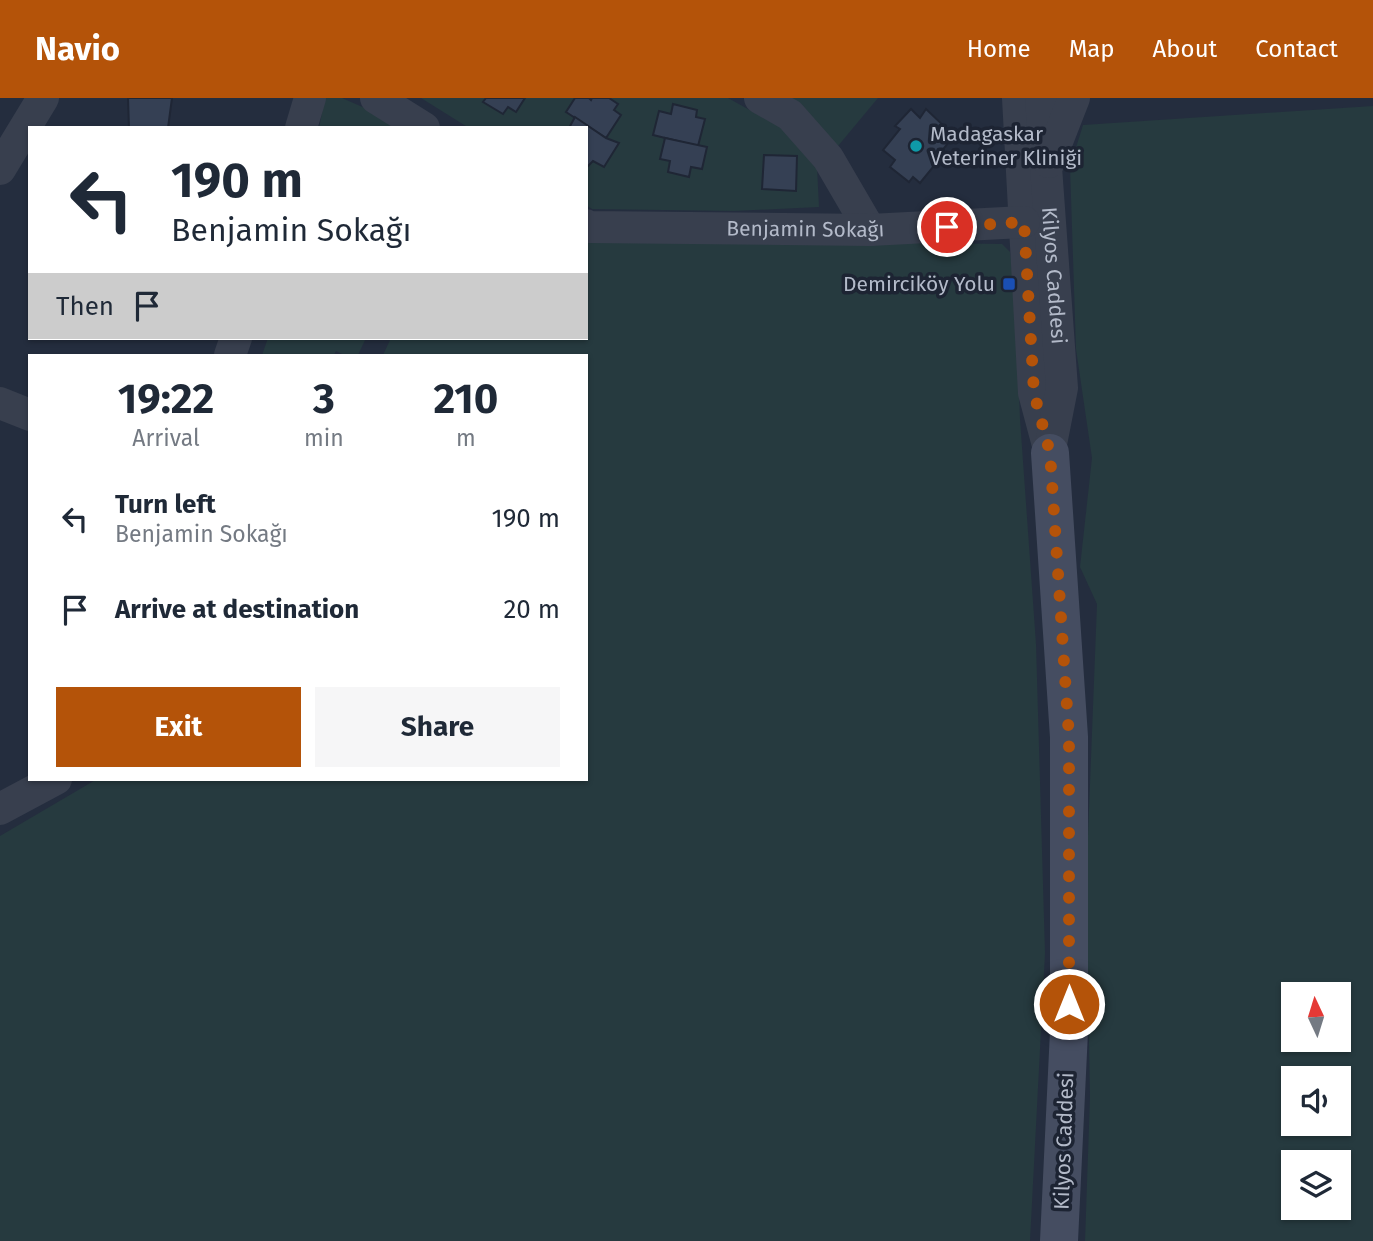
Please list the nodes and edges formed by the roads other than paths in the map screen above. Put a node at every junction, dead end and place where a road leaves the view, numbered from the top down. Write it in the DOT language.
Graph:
graph roads {
  1 [pos="43,98"];
  2 [pos="310,98"];
  3 [pos="376,98"];
  4 [pos="760,98"];
  5 [pos="1018,98"];
  6 [pos="1041,98"];
  7 [pos="1074,98"];
  8 [pos="301,126"];
  9 [pos="421,126"];
  10 [pos="0,169"];
  11 [pos="1045,170"];
  12 [pos="1024,222"];
  13 [pos="588,226"];
  14 [pos="870,230"];
  15 [pos="0,403"];
  16 [pos="28,414"];
  17 [pos="1050,453"];
  18 [pos="52,781"];
  19 [pos="0,809"];
  20 [pos="1059,1241"];
  1 -- 10 [label="street"];
  2 -- 8 [label="street"];
  3 -- 9 [label="street"];
  4 -- 14 [label="street"];
  5 -- 12 [label="street, Kilyos Caddesi"];
  6 -- 11 [label="street, Kilyos Caddesi"];
  7 -- 11 [label="street"];
  11 -- 17 [label="street, Kilyos Caddesi"];
  12 -- 14 [label="street, Benjamin Sokağı"];
  12 -- 17 [label="street, Kilyos Caddesi"];
  13 -- 14 [label="street, Benjamin Sokağı"];
  15 -- 16 [label="street"];
  17 -- 20 [label="street, Kilyos Caddesi"];
  18 -- 19 [label="street"];
}
